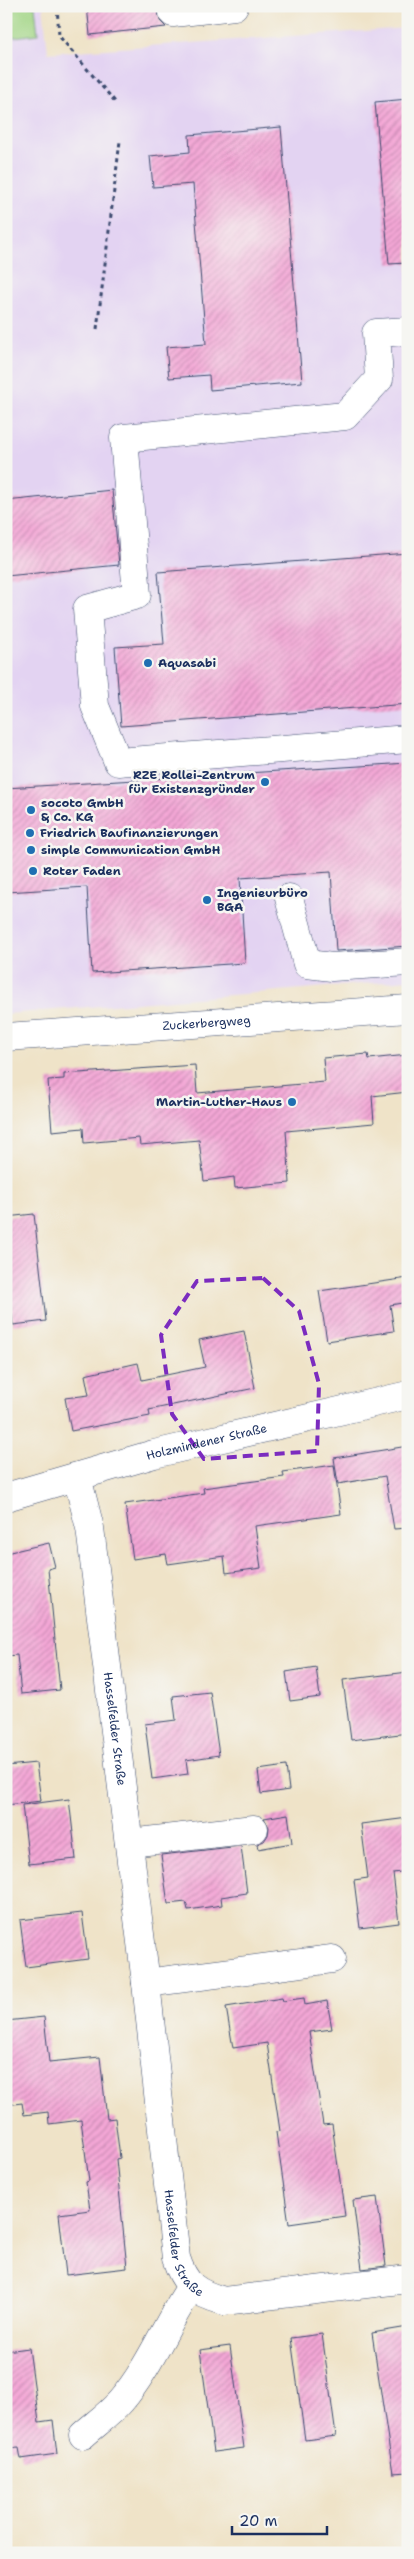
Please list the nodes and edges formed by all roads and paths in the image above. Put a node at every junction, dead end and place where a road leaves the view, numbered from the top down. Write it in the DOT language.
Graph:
graph roads {
  1 [pos="57,6"];
  2 [pos="173,6"];
  3 [pos="234,6"];
  4 [pos="117,104"];
  5 [pos="120,141"];
  6 [pos="97,329"];
  7 [pos="408,331"];
  8 [pos="408,739"];
  9 [pos="290,898"];
  10 [pos="408,962"];
  11 [pos="408,1009"];
  12 [pos="6,1037"];
  13 [pos="408,1395"];
  14 [pos="77,1477"];
  15 [pos="6,1498"];
  16 [pos="254,1829"];
  17 [pos="129,1843"];
  18 [pos="332,1959"];
  19 [pos="146,1983"];
  20 [pos="408,2279"];
  21 [pos="191,2287"];
  22 [pos="83,2435"];
  1 -- 4 [label="path"];
  2 -- 3 [label="street"];
  5 -- 6 [label="path"];
  7 -- 8 [label="street"];
  9 -- 10 [label="street"];
  11 -- 12 [label="street, Zuckerbergweg"];
  13 -- 14 [label="street, Holzmindener Straße"];
  14 -- 15 [label="street, Holzmindener Straße"];
  14 -- 17 [label="street, Hasselfelder Straße"];
  16 -- 17 [label="street"];
  17 -- 19 [label="street, Hasselfelder Straße"];
  18 -- 19 [label="street"];
  19 -- 21 [label="street, Hasselfelder Straße"];
  20 -- 21 [label="street, Hasselfelder Straße"];
  21 -- 22 [label="street"];
}
